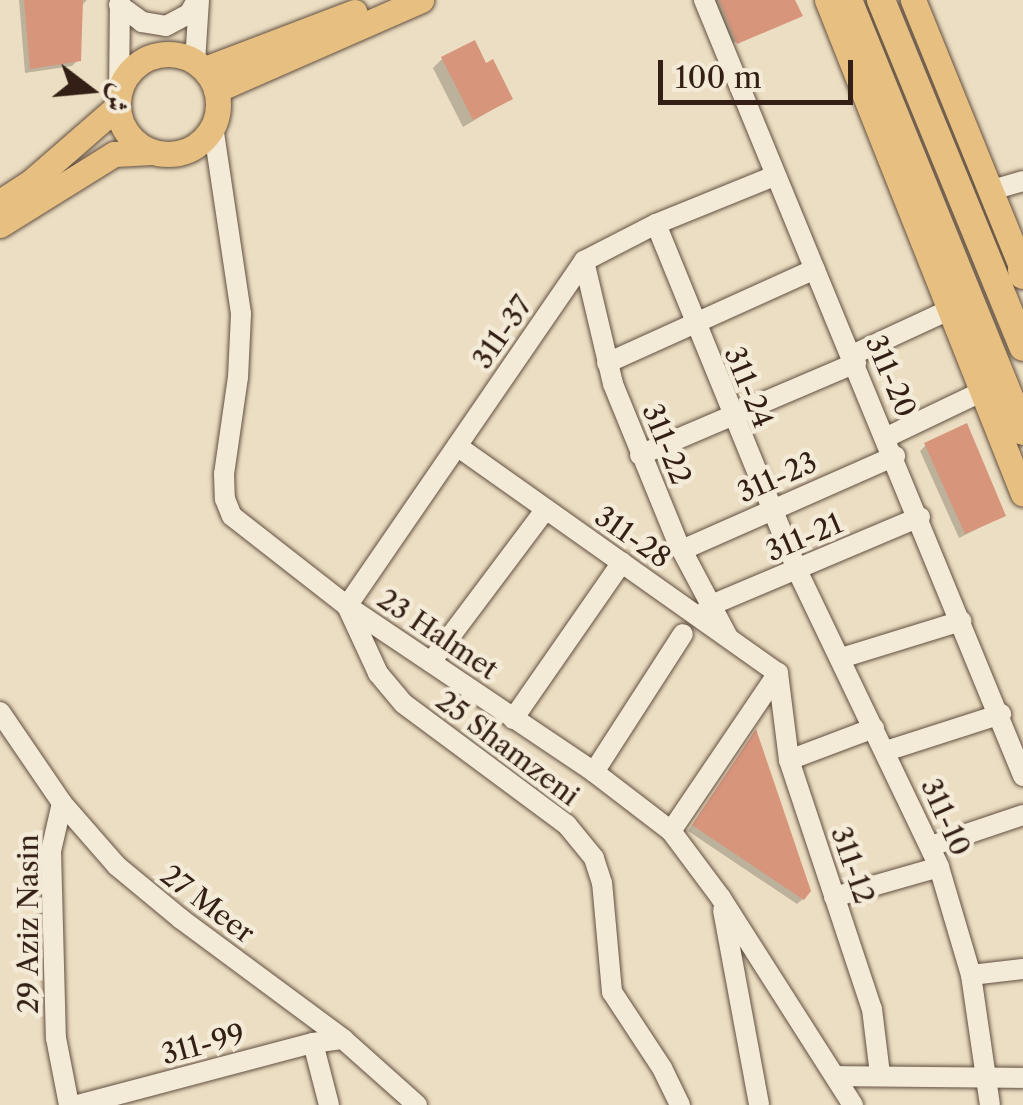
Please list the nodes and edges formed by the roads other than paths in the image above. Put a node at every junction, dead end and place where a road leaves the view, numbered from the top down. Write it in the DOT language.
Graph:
graph roads {
  1 [pos="198,0"];
  2 [pos="386,0"];
  3 [pos="422,0"];
  4 [pos="704,0"];
  5 [pos="827,0"];
  6 [pos="848,0"];
  7 [pos="881,0"];
  8 [pos="912,0"];
  9 [pos="120,3"];
  10 [pos="205,74"];
  11 [pos="119,100"];
  12 [pos="213,126"];
  13 [pos="152,152"];
  14 [pos="774,176"];
  15 [pos="1023,181"];
  16 [pos="992,190"];
  17 [pos="0,202"];
  18 [pos="656,224"];
  19 [pos="0,226"];
  20 [pos="584,261"];
  21 [pos="815,269"];
  22 [pos="1023,272"];
  23 [pos="951,309"];
  24 [pos="694,324"];
  25 [pos="1023,347"];
  26 [pos="854,360"];
  27 [pos="607,363"];
  28 [pos="996,394"];
  29 [pos="731,417"];
  30 [pos="1023,431"];
  31 [pos="457,446"];
  32 [pos="891,446"];
  33 [pos="640,455"];
  34 [pos="1023,494"];
  35 [pos="546,509"];
  36 [pos="770,509"];
  37 [pos="920,517"];
  38 [pos="682,550"];
  39 [pos="622,562"];
  40 [pos="797,570"];
  41 [pos="347,606"];
  42 [pos="705,612"];
  43 [pos="961,621"];
  44 [pos="683,634"];
  45 [pos="840,658"];
  46 [pos="430,662"];
  47 [pos="778,673"];
  48 [pos="0,712"];
  49 [pos="1001,714"];
  50 [pos="514,719"];
  51 [pos="874,728"];
  52 [pos="886,752"];
  53 [pos="789,760"];
  54 [pos="594,772"];
  55 [pos="1023,776"];
  56 [pos="62,803"];
  57 [pos="1023,816"];
  58 [pos="671,830"];
  59 [pos="931,846"];
  60 [pos="939,867"];
  61 [pos="834,897"];
  62 [pos="721,898"];
  63 [pos="1023,969"];
  64 [pos="972,975"];
  65 [pos="343,1039"];
  66 [pos="313,1043"];
  67 [pos="880,1074"];
  68 [pos="835,1076"];
  69 [pos="988,1078"];
  70 [pos="1023,1078"];
  71 [pos="69,1105"];
  72 [pos="78,1105"];
  73 [pos="330,1105"];
  74 [pos="417,1105"];
  75 [pos="680,1105"];
  76 [pos="759,1105"];
  77 [pos="853,1105"];
  78 [pos="990,1105"];
  1 -- 9 [label="street"];
  1 -- 10 [label="street"];
  2 -- 10 [label="main road"];
  3 -- 10 [label="main road"];
  4 -- 14 [label="street, 311-20"];
  5 -- 23 [label="main road"];
  6 -- 28 [label="highway"];
  7 -- 25 [label="highway"];
  8 -- 16 [label="main road"];
  9 -- 11 [label="street"];
  10 -- 11 [label="main road"];
  10 -- 12 [label="main road"];
  11 -- 13 [label="main road"];
  11 -- 17 [label="main road"];
  12 -- 13 [label="main road"];
  12 -- 41 [label="street, 23 Halmet"];
  13 -- 19 [label="main road"];
  14 -- 18 [label="street, 311-37"];
  14 -- 21 [label="street, 311-20"];
  15 -- 16 [label="street"];
  16 -- 22 [label="main road"];
  18 -- 20 [label="street, 311-37"];
  18 -- 24 [label="street, 311-24"];
  20 -- 27 [label="street, 311-22"];
  20 -- 31 [label="street, 311-37"];
  21 -- 24 [label="street"];
  21 -- 26 [label="street, 311-20"];
  23 -- 26 [label="street"];
  23 -- 28 [label="highway"];
  24 -- 27 [label="street"];
  24 -- 29 [label="street, 311-24"];
  26 -- 29 [label="street"];
  26 -- 32 [label="street, 311-20"];
  27 -- 33 [label="street, 311-22"];
  28 -- 30 [label="highway"];
  28 -- 32 [label="street, 311-23"];
  28 -- 34 [label="main road"];
  29 -- 33 [label="street"];
  29 -- 36 [label="street, 311-24"];
  31 -- 35 [label="street, 311-28"];
  31 -- 41 [label="street, 311-37"];
  32 -- 36 [label="street, 311-23"];
  32 -- 37 [label="street, 311-20"];
  33 -- 38 [label="street, 311-22"];
  35 -- 39 [label="street, 311-28"];
  35 -- 46 [label="street"];
  36 -- 38 [label="street, 311-23"];
  36 -- 40 [label="street, 311-24"];
  37 -- 40 [label="street, 311-21"];
  37 -- 43 [label="street, 311-20"];
  38 -- 42 [label="street, 311-22"];
  39 -- 42 [label="street, 311-28"];
  39 -- 50 [label="street"];
  40 -- 42 [label="street, 311-21"];
  40 -- 45 [label="street, 311-10"];
  41 -- 46 [label="street, 23 Halmet"];
  41 -- 75 [label="street, 25 Shamzeni"];
  42 -- 47 [label="street, 311-22"];
  43 -- 45 [label="street"];
  43 -- 49 [label="street, 311-20"];
  44 -- 54 [label="street"];
  45 -- 51 [label="street, 311-10"];
  46 -- 50 [label="street, 23 Halmet"];
  47 -- 53 [label="street, 311-12"];
  47 -- 58 [label="street"];
  48 -- 56 [label="street, 27 Meer"];
  49 -- 52 [label="street"];
  49 -- 55 [label="street, 311-20"];
  50 -- 54 [label="street, 23 Halmet"];
  51 -- 52 [label="street, 311-10"];
  51 -- 53 [label="street"];
  52 -- 59 [label="street, 311-10"];
  53 -- 61 [label="street, 311-12"];
  54 -- 58 [label="street, 23 Halmet"];
  56 -- 65 [label="street, 27 Meer"];
  56 -- 71 [label="street, 29 Aziz Nasin"];
  57 -- 59 [label="street"];
  58 -- 62 [label="street, 23 Halmet"];
  59 -- 60 [label="street, 311-10"];
  60 -- 61 [label="street"];
  60 -- 64 [label="street, 311-10"];
  61 -- 67 [label="street, 311-12"];
  62 -- 68 [label="street, 23 Halmet"];
  62 -- 76 [label="street"];
  63 -- 64 [label="street"];
  64 -- 69 [label="street, 311-10"];
  65 -- 66 [label="street, 311-99"];
  65 -- 74 [label="street, 27 Meer"];
  66 -- 72 [label="street, 311-99"];
  66 -- 73 [label="street"];
  67 -- 68 [label="street"];
  67 -- 69 [label="street"];
  68 -- 77 [label="street, 23 Halmet"];
  69 -- 70 [label="street"];
  69 -- 78 [label="street, 311-10"];
}
